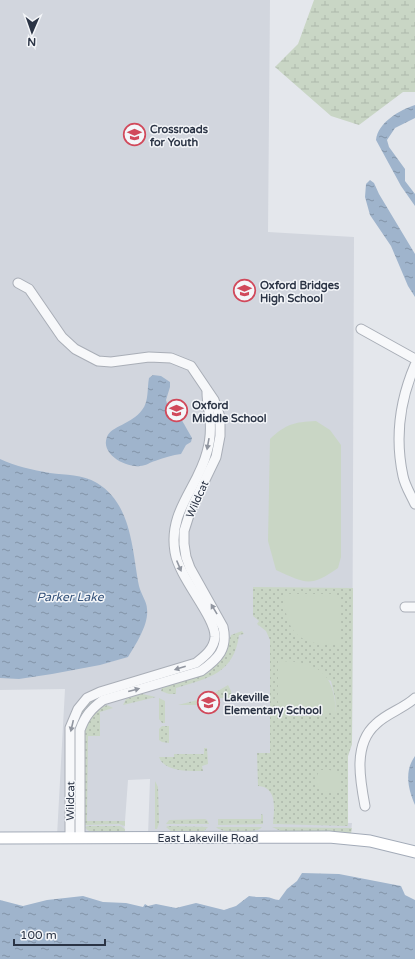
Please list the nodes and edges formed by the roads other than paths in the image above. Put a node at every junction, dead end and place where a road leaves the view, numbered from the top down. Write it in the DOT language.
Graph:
graph roads {
  1 [pos="18,283"];
  2 [pos="361,329"];
  3 [pos="415,359"];
  4 [pos="415,365"];
  5 [pos="207,392"];
  6 [pos="415,504"];
  7 [pos="405,607"];
  8 [pos="415,607"];
  9 [pos="223,627"];
  10 [pos="213,630"];
  11 [pos="112,692"];
  12 [pos="415,698"];
  13 [pos="365,806"];
  14 [pos="0,838"];
  15 [pos="75,838"];
  16 [pos="415,852"];
  1 -- 5 [label="street, Wildcat"];
  2 -- 3 [label="street"];
  4 -- 6 [label="street"];
  9 -- 5 [label="street, Wildcat, one-way"];
  5 -- 10 [label="street, Wildcat, one-way"];
  7 -- 8 [label="street"];
  9 -- 10 [label="street"];
  11 -- 9 [label="street, Wildcat, one-way"];
  10 -- 11 [label="street, Wildcat, one-way"];
  11 -- 15 [label="street, Wildcat"];
  12 -- 13 [label="street"];
  14 -- 15 [label="main road, East Lakeville Road"];
  15 -- 16 [label="main road, East Lakeville Road"];
}
